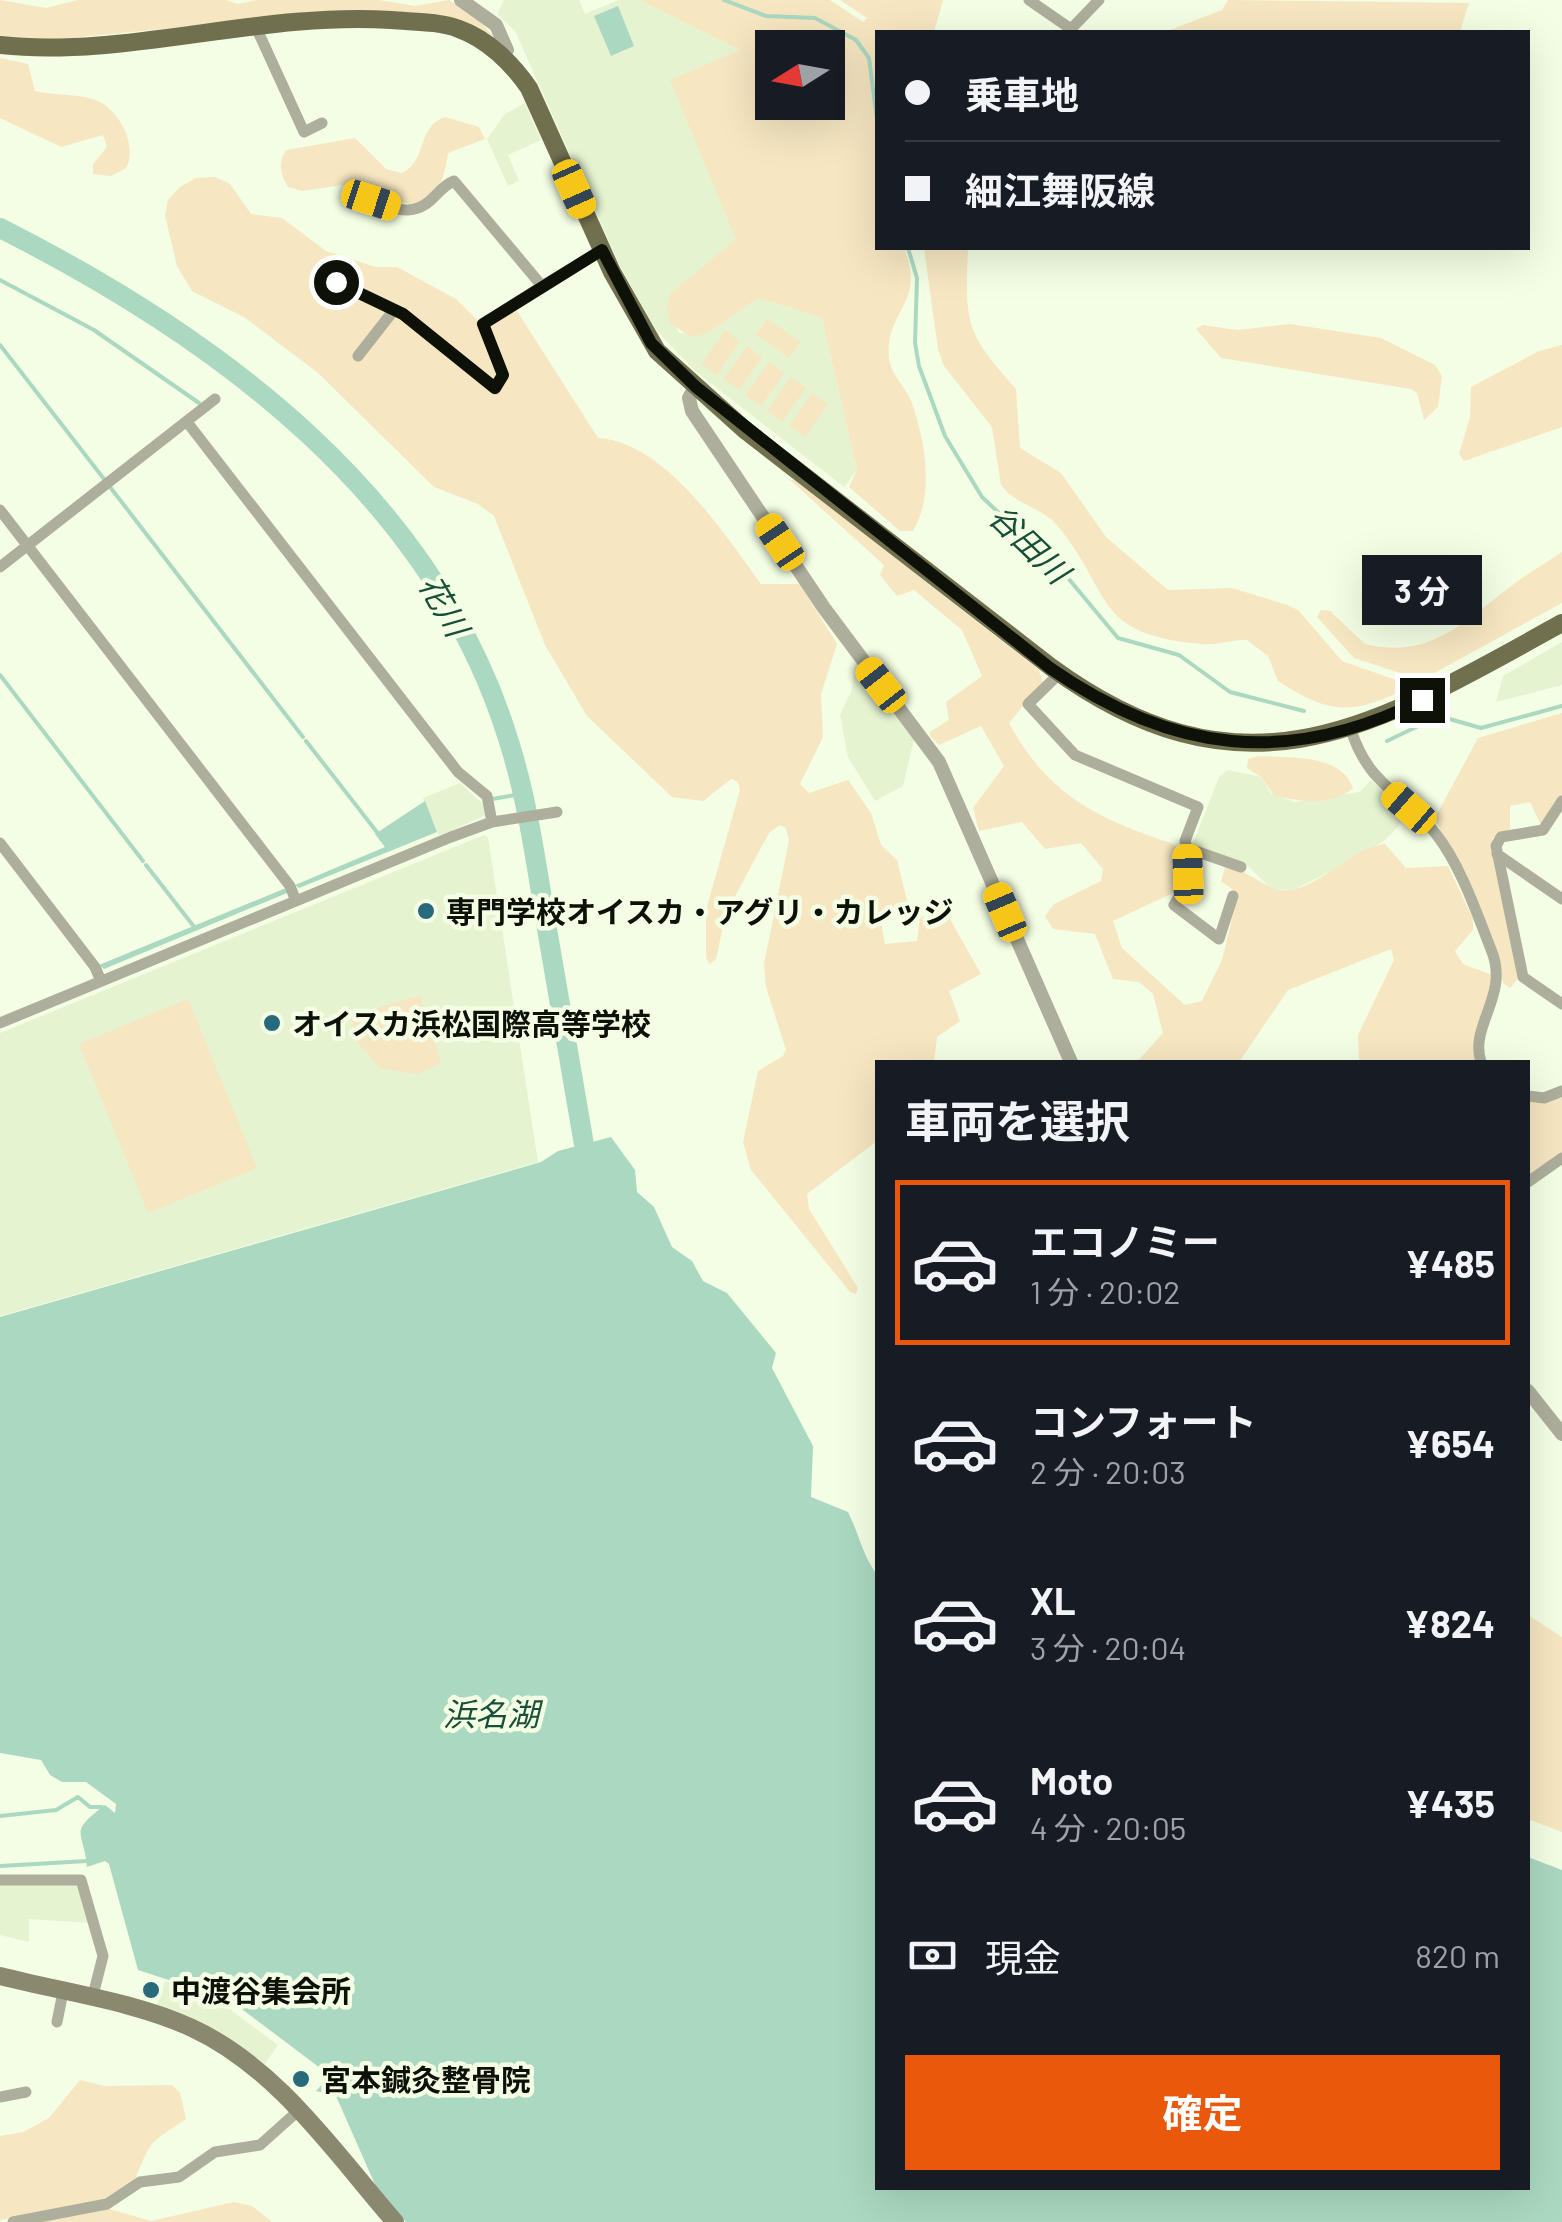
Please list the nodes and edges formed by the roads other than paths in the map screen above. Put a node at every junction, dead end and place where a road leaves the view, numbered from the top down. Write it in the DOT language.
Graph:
graph roads {
  1 [pos="460,0"];
  2 [pos="1029,0"];
  3 [pos="1099,0"];
  4 [pos="255,26"];
  5 [pos="0,44"];
  6 [pos="502,56"];
  7 [pos="322,124"];
  8 [pos="352,202"];
  9 [pos="602,250"];
  10 [pos="336,282"];
  11 [pos="542,286"];
  12 [pos="394,310"];
  13 [pos="358,356"];
  14 [pos="696,387"];
  15 [pos="215,399"];
  16 [pos="188,422"];
  17 [pos="0,510"];
  18 [pos="28,546"];
  19 [pos="0,567"];
  20 [pos="1562,623"];
  21 [pos="1059,674"];
  22 [pos="1351,730"];
  23 [pos="1562,801"];
  24 [pos="558,812"];
  25 [pos="494,822"];
  26 [pos="0,843"];
  27 [pos="1187,848"];
  28 [pos="1497,854"];
  29 [pos="1241,867"];
  30 [pos="1233,896"];
  31 [pos="1562,898"];
  32 [pos="296,901"];
  33 [pos="101,981"];
  34 [pos="1562,1004"];
  35 [pos="0,1023"];
  36 [pos="1070,1060"];
  37 [pos="1482,1060"];
  38 [pos="1562,1091"];
  39 [pos="1530,1096"];
  40 [pos="1562,1158"];
  41 [pos="1530,1181"];
  42 [pos="1530,1394"];
  43 [pos="1562,1434"];
  44 [pos="2,1877"];
  45 [pos="0,1976"];
  46 [pos="63,1992"];
  47 [pos="92,1999"];
  48 [pos="57,2022"];
  49 [pos="26,2092"];
  50 [pos="0,2096"];
  51 [pos="298,2111"];
  52 [pos="13,2222"];
  53 [pos="395,2222"];
  1 -- 6 [label="street"];
  2 -- 3 [label="street"];
  4 -- 5 [label="main road"];
  4 -- 6 [label="main road"];
  4 -- 7 [label="street"];
  6 -- 9 [label="main road"];
  8 -- 11 [label="street"];
  9 -- 11 [label="street"];
  9 -- 14 [label="main road"];
  10 -- 12 [label="street"];
  11 -- 12 [label="street"];
  12 -- 13 [label="street"];
  14 -- 21 [label="main road"];
  14 -- 36 [label="street"];
  15 -- 16 [label="street"];
  16 -- 18 [label="street"];
  16 -- 25 [label="street"];
  17 -- 18 [label="street"];
  18 -- 19 [label="street"];
  18 -- 32 [label="street"];
  20 -- 22 [label="main road"];
  21 -- 22 [label="main road"];
  21 -- 27 [label="street"];
  22 -- 37 [label="street"];
  23 -- 28 [label="street"];
  24 -- 25 [label="street"];
  25 -- 32 [label="street"];
  26 -- 33 [label="street"];
  27 -- 29 [label="street"];
  27 -- 30 [label="street"];
  28 -- 31 [label="street"];
  28 -- 34 [label="street"];
  32 -- 33 [label="street"];
  33 -- 35 [label="street"];
  38 -- 39 [label="street"];
  40 -- 41 [label="street"];
  42 -- 43 [label="street"];
  44 -- 47 [label="street"];
  45 -- 46 [label="main road"];
  46 -- 47 [label="main road"];
  46 -- 48 [label="street"];
  47 -- 51 [label="main road"];
  49 -- 50 [label="street"];
  51 -- 52 [label="street"];
  51 -- 53 [label="main road"];
}
